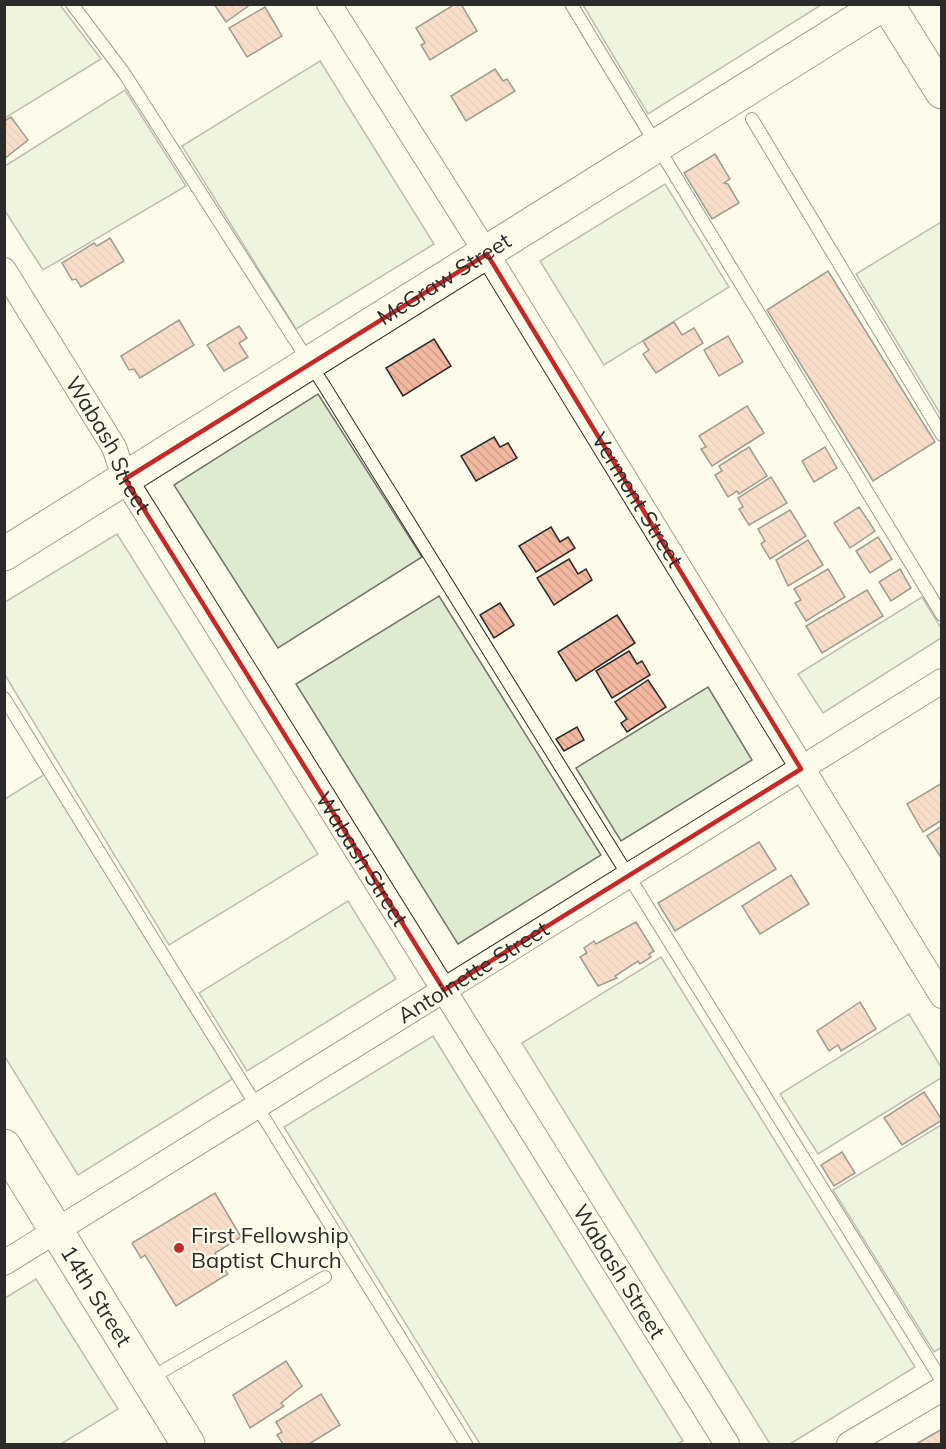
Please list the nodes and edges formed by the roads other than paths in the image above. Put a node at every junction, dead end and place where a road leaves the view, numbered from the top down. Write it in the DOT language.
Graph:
graph roads {
  1 [pos="72,4"];
  2 [pos="329,4"];
  3 [pos="571,4"];
  4 [pos="885,4"];
  5 [pos="942,92"];
  6 [pos="752,119"];
  7 [pos="657,146"];
  8 [pos="487,254"];
  9 [pos="4,270"];
  10 [pos="310,363"];
  11 [pos="942,435"];
  12 [pos="125,478"];
  13 [pos="4,554"];
  14 [pos="942,615"];
  15 [pos="942,681"];
  16 [pos="4,698"];
  17 [pos="801,768"];
  18 [pos="630,875"];
  19 [pos="444,990"];
  20 [pos="942,996"];
  21 [pos="258,1106"];
  22 [pos="4,1146"];
  23 [pos="57,1231"];
  24 [pos="4,1263"];
  25 [pos="325,1277"];
  26 [pos="148,1379"];
  27 [pos="942,1381"];
  28 [pos="942,1389"];
  29 [pos="188,1444"];
  30 [pos="466,1444"];
  31 [pos="727,1444"];
  32 [pos="849,1444"];
  1 -- 10 [label="lane"];
  2 -- 8 [label="street, Vermont Street"];
  3 -- 7 [label="lane"];
  4 -- 5 [label="street"];
  4 -- 7 [label="street, McGraw Street"];
  6 -- 11 [label="lane"];
  7 -- 8 [label="street, McGraw Street"];
  7 -- 14 [label="lane"];
  8 -- 10 [label="street, McGraw Street"];
  8 -- 17 [label="street, Vermont Street"];
  9 -- 12 [label="street, Wabash Street"];
  10 -- 12 [label="street, McGraw Street"];
  10 -- 18 [label="lane"];
  12 -- 13 [label="street, McGraw Street"];
  12 -- 19 [label="street, Wabash Street"];
  15 -- 17 [label="street, Antoinette Street"];
  16 -- 21 [label="lane"];
  17 -- 18 [label="street, Antoinette Street"];
  17 -- 20 [label="street, Vermont Street"];
  18 -- 19 [label="street, Antoinette Street"];
  18 -- 27 [label="lane"];
  19 -- 21 [label="street, Antoinette Street"];
  19 -- 31 [label="street, Wabash Street"];
  21 -- 23 [label="street, Antoinette Street"];
  21 -- 30 [label="lane"];
  22 -- 23 [label="street, 14th Street"];
  23 -- 24 [label="street, Antoinette Street"];
  23 -- 26 [label="street, 14th Street"];
  25 -- 26 [label="lane"];
  26 -- 29 [label="street, 14th Street"];
  28 -- 32 [label="street"];
}
